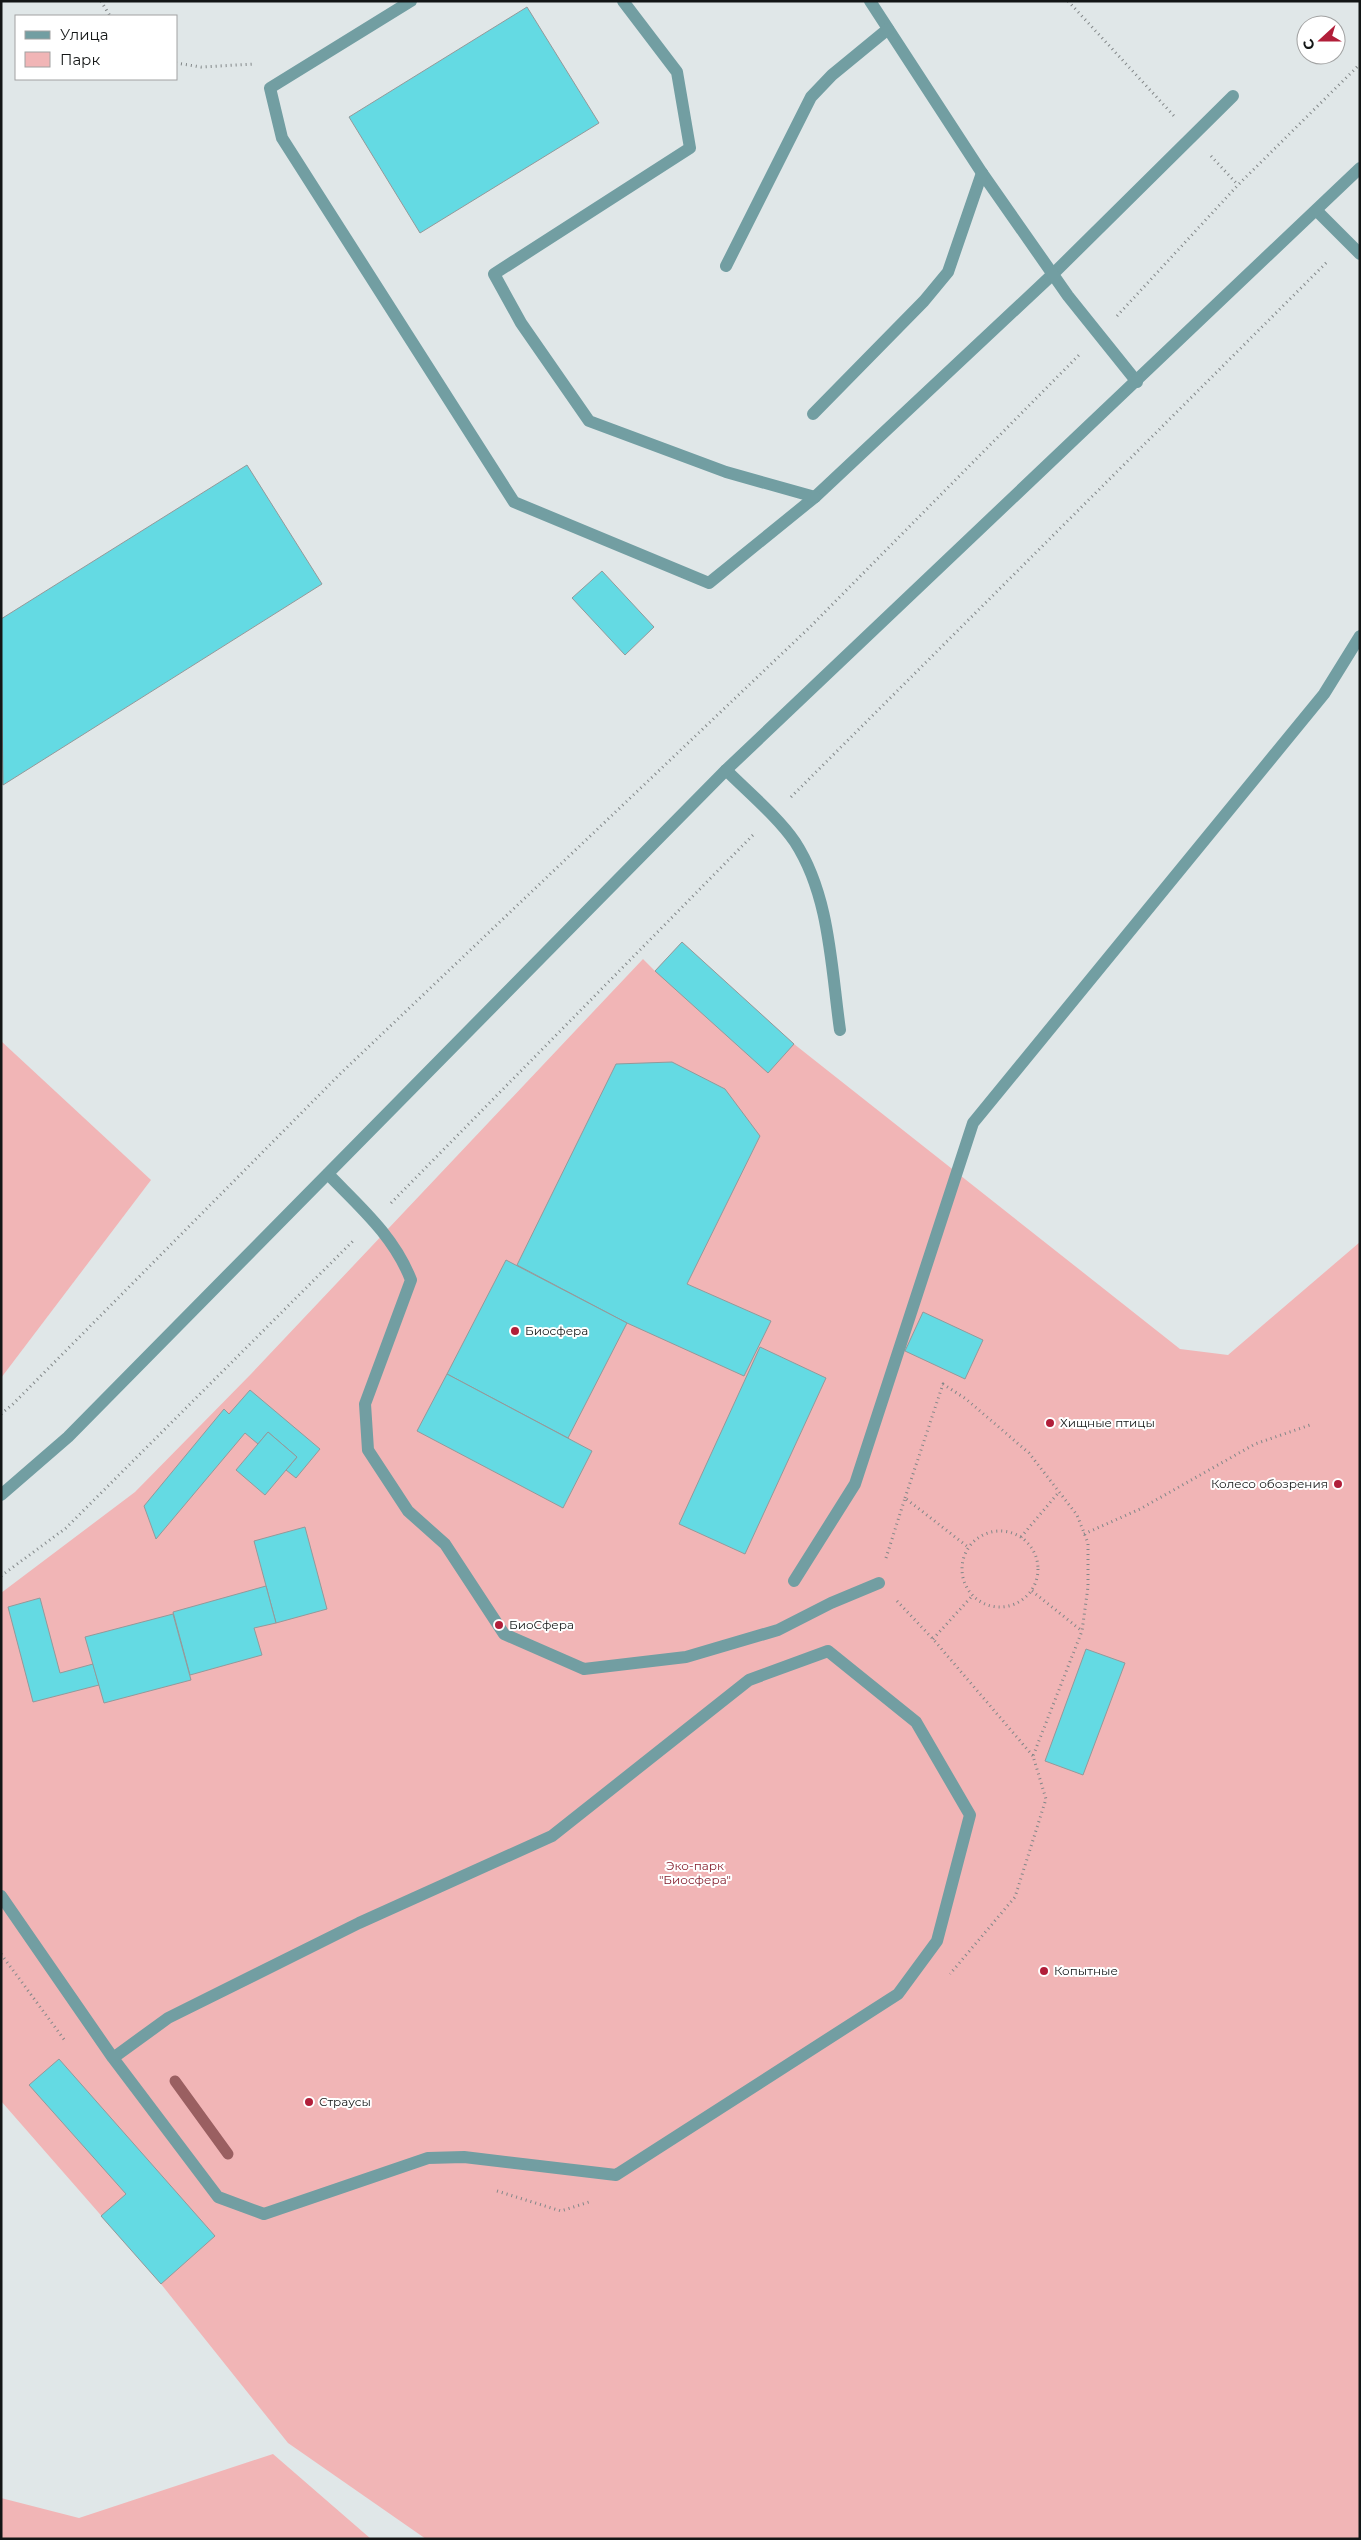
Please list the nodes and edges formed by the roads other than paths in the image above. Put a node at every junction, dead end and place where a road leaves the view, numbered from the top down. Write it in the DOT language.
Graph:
graph roads {
  1 [pos="411,1"];
  2 [pos="623,1"];
  3 [pos="870,1"];
  4 [pos="888,29"];
  5 [pos="1233,96"];
  6 [pos="1360,168"];
  7 [pos="982,173"];
  8 [pos="1317,211"];
  9 [pos="1360,254"];
  10 [pos="726,266"];
  11 [pos="1053,274"];
  12 [pos="1137,382"];
  13 [pos="813,414"];
  14 [pos="815,497"];
  15 [pos="1360,636"];
  16 [pos="726,770"];
  17 [pos="840,1030"];
  18 [pos="328,1174"];
  19 [pos="1,1494"];
  20 [pos="794,1581"];
  21 [pos="879,1583"];
  22 [pos="1,1896"];
  23 [pos="113,2058"];
  1 -- 14 [label="street"];
  2 -- 14 [label="street"];
  3 -- 4 [label="street"];
  4 -- 7 [label="street"];
  4 -- 10 [label="street"];
  5 -- 11 [label="street"];
  6 -- 8 [label="street"];
  7 -- 11 [label="street"];
  7 -- 13 [label="street"];
  8 -- 9 [label="street"];
  8 -- 12 [label="street"];
  11 -- 12 [label="street"];
  11 -- 14 [label="street"];
  12 -- 16 [label="street"];
  15 -- 20 [label="street"];
  16 -- 17 [label="street"];
  16 -- 18 [label="street"];
  18 -- 19 [label="street"];
  18 -- 21 [label="street"];
  22 -- 23 [label="street"];
  23 -- 23 [label="street"];
}
